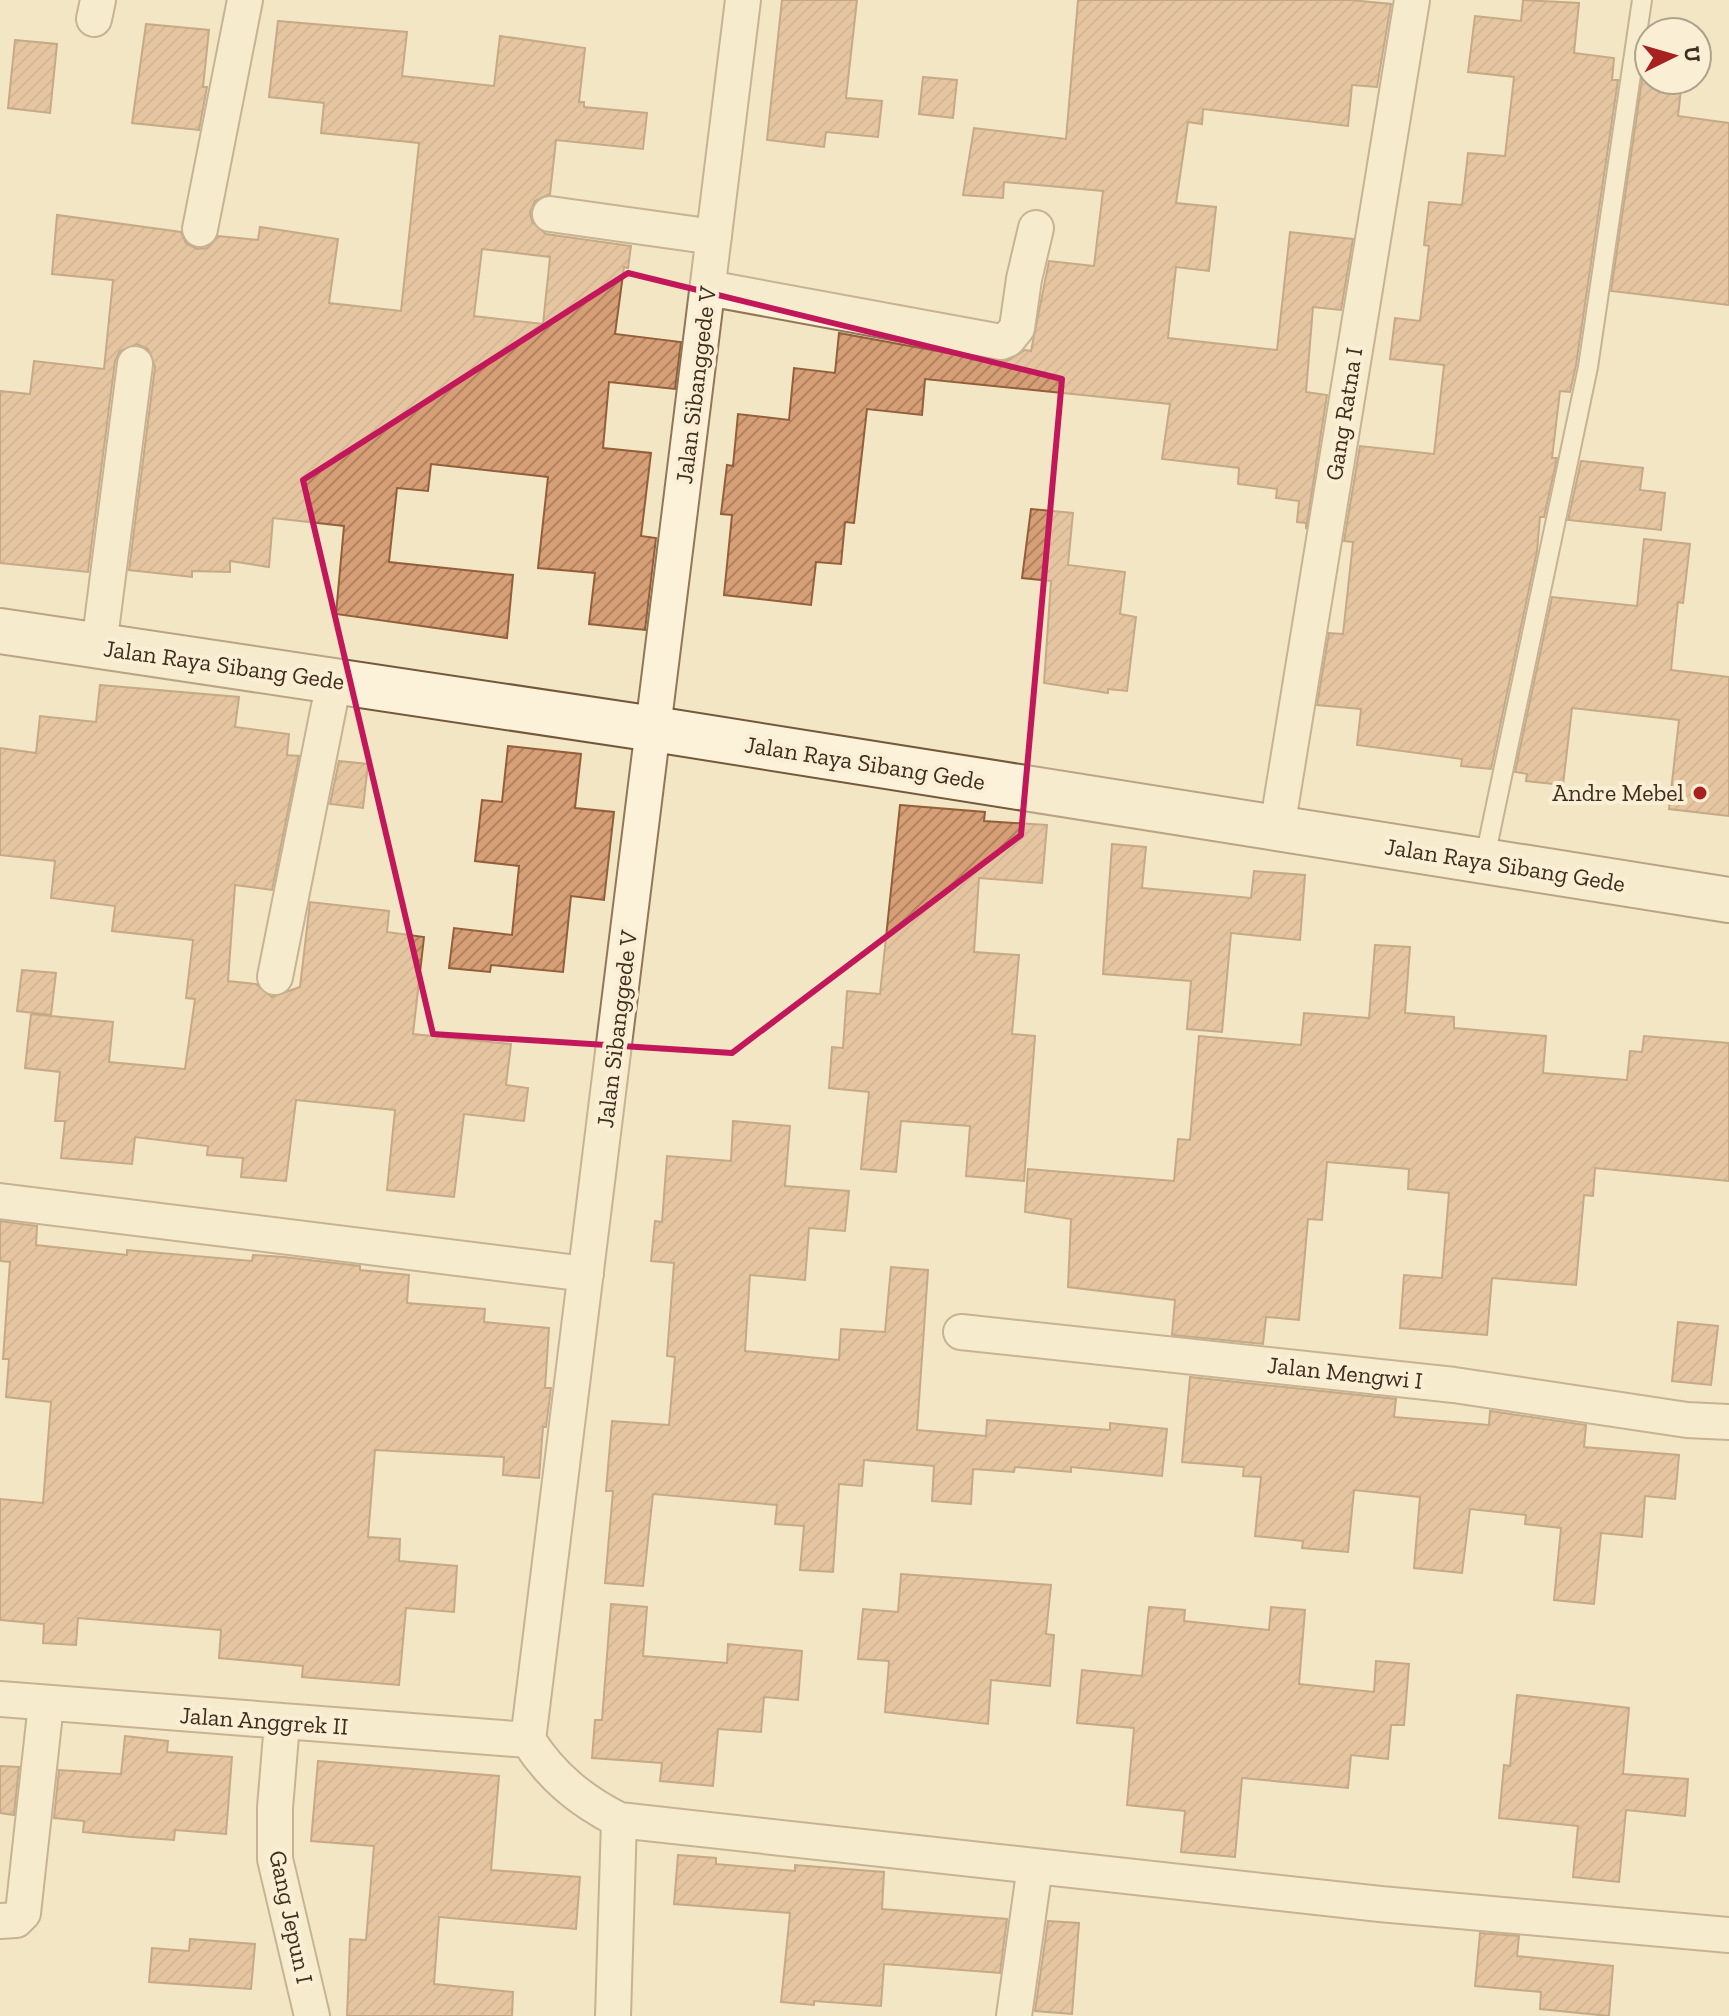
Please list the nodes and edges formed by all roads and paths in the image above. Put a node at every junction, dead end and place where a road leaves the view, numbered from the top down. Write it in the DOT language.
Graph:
graph roads {
  1 [pos="245,0"];
  2 [pos="743,0"];
  3 [pos="1412,0"];
  4 [pos="1642,0"];
  5 [pos="550,214"];
  6 [pos="1036,228"];
  7 [pos="200,229"];
  8 [pos="714,237"];
  9 [pos="708,288"];
  10 [pos="135,364"];
  11 [pos="0,631"];
  12 [pos="99,646"];
  13 [pos="334,681"];
  14 [pos="654,729"];
  15 [pos="1277,828"];
  16 [pos="1484,864"];
  17 [pos="1729,900"];
  18 [pos="275,977"];
  19 [pos="0,1201"];
  20 [pos="586,1274"];
  21 [pos="961,1332"];
  22 [pos="1729,1422"];
  23 [pos="0,1699"];
  24 [pos="46,1704"];
  25 [pos="282,1723"];
  26 [pos="528,1740"];
  27 [pos="619,1820"];
  28 [pos="1035,1866"];
  29 [pos="0,1921"];
  30 [pos="1729,1935"];
  31 [pos="312,2016"];
  32 [pos="613,2016"];
  33 [pos="1014,2016"];
  1 -- 7 [label="street"];
  2 -- 8 [label="street, Jalan Sibanggede V"];
  3 -- 15 [label="street, Gang Ratna I"];
  4 -- 16 [label="lane"];
  5 -- 8 [label="street"];
  6 -- 9 [label="street"];
  8 -- 9 [label="street, Jalan Sibanggede V"];
  9 -- 14 [label="street, Jalan Sibanggede V"];
  10 -- 12 [label="street"];
  11 -- 12 [label="main road, Jalan Raya Sibang Gede"];
  12 -- 13 [label="main road, Jalan Raya Sibang Gede"];
  13 -- 14 [label="main road, Jalan Raya Sibang Gede"];
  13 -- 18 [label="street"];
  14 -- 15 [label="main road, Jalan Raya Sibang Gede"];
  14 -- 20 [label="street, Jalan Sibanggede V"];
  15 -- 16 [label="main road, Jalan Raya Sibang Gede"];
  16 -- 17 [label="main road, Jalan Raya Sibang Gede"];
  19 -- 20 [label="street"];
  20 -- 26 [label="street, Jalan Sibanggede V"];
  21 -- 22 [label="street, Jalan Mengwi I"];
  23 -- 24 [label="street, Jalan Anggrek II"];
  24 -- 25 [label="street, Jalan Anggrek II"];
  24 -- 29 [label="street"];
  25 -- 26 [label="street, Jalan Anggrek II"];
  25 -- 31 [label="street, Gang Jepun I"];
  26 -- 27 [label="street"];
  27 -- 28 [label="street"];
  27 -- 32 [label="street"];
  28 -- 30 [label="street"];
  28 -- 33 [label="street"];
}
